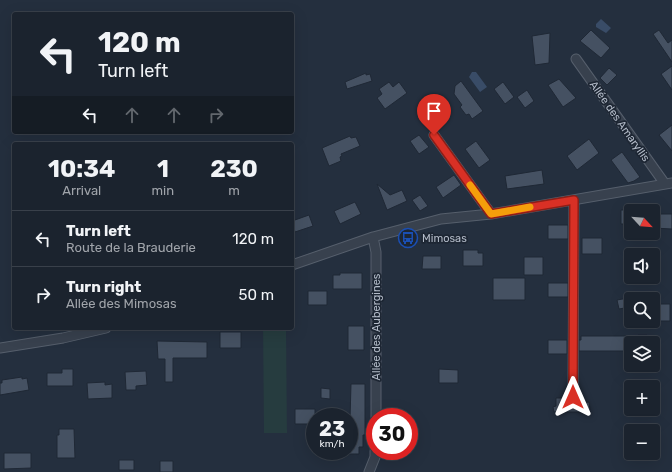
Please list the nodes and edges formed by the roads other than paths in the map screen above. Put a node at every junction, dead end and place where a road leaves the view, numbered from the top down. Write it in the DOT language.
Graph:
graph roads {
  1 [pos="576,59"];
  2 [pos="434,135"];
  3 [pos="668,184"];
  4 [pos="574,200"];
  5 [pos="491,214"];
  6 [pos="373,237"];
  7 [pos="294,264"];
  8 [pos="97,330"];
  9 [pos="0,348"];
  10 [pos="573,397"];
  11 [pos="376,408"];
  12 [pos="374,460"];
  13 [pos="369,472"];
  1 -- 3 [label="street, Allée des Amaryllis"];
  2 -- 5 [label="street"];
  3 -- 4 [label="street"];
  4 -- 5 [label="street"];
  4 -- 10 [label="street"];
  5 -- 6 [label="street"];
  6 -- 7 [label="street"];
  6 -- 11 [label="street, Allée des Aubergines"];
  8 -- 9 [label="street"];
  12 -- 13 [label="street"];
}
